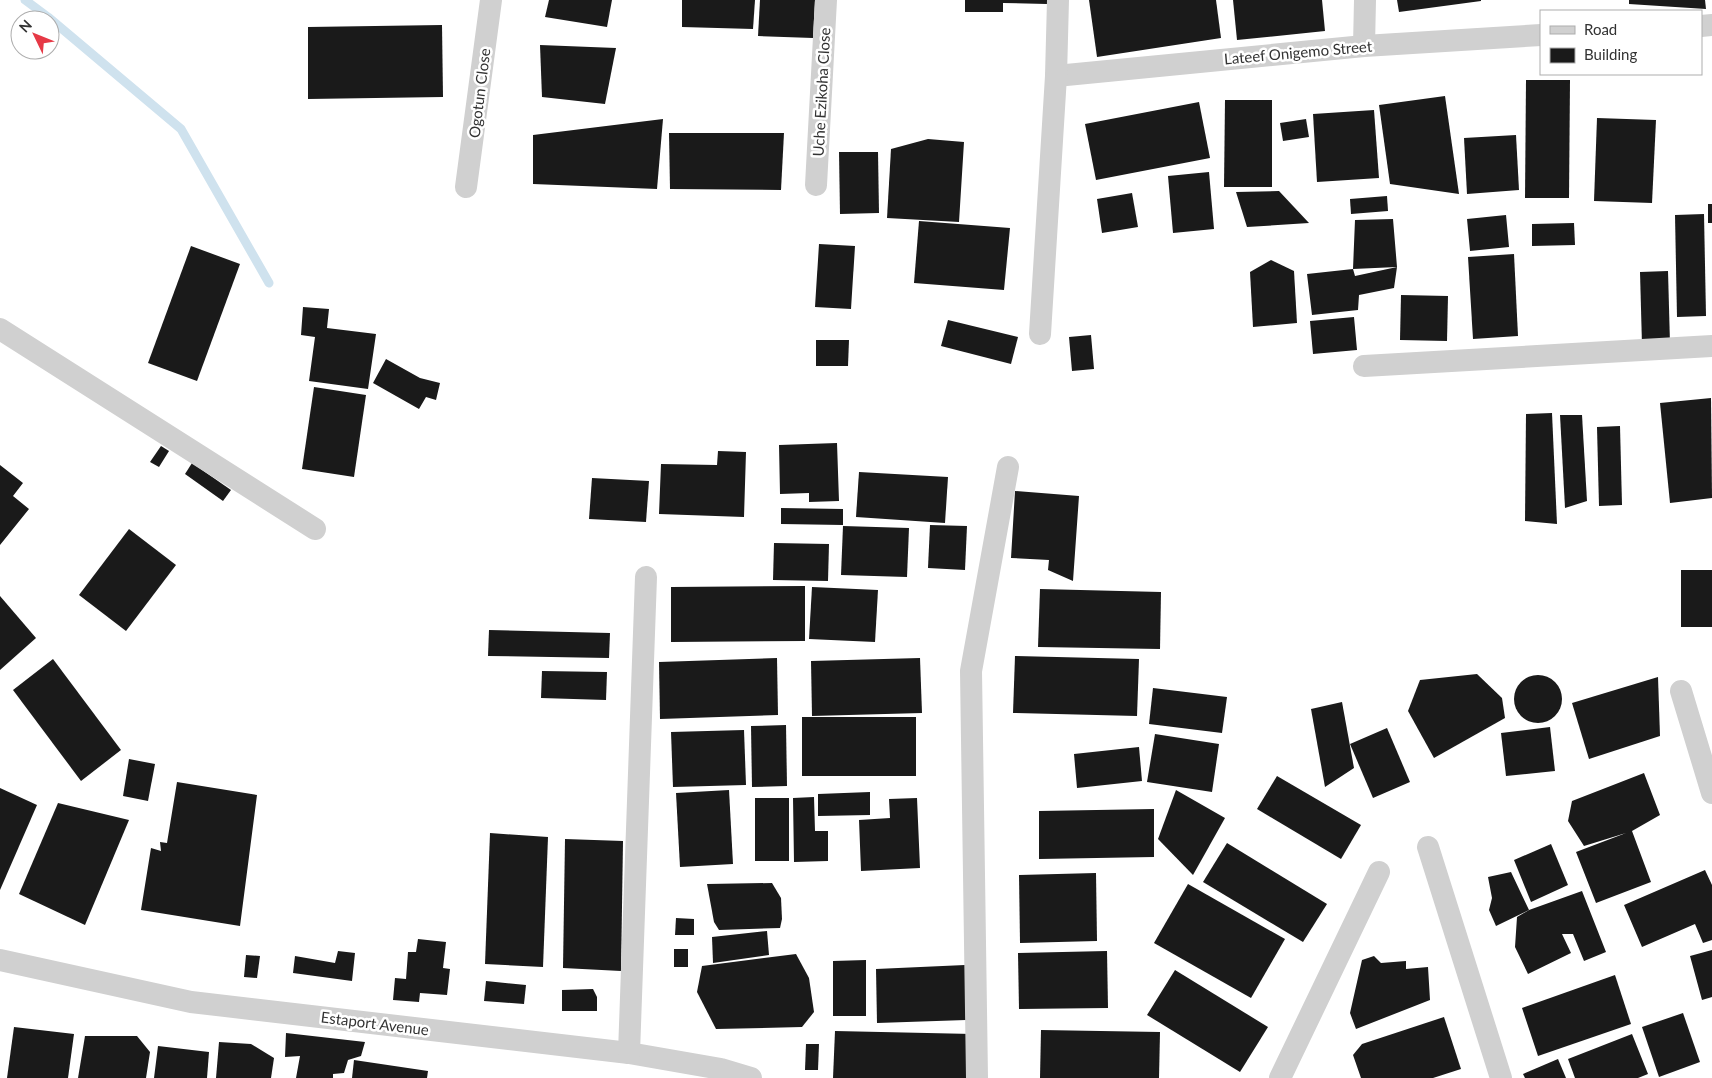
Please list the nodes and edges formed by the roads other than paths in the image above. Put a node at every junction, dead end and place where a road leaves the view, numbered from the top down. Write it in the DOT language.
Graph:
graph roads {
  1 [pos="491,0"];
  2 [pos="826,0"];
  3 [pos="1058,0"];
  4 [pos="1365,0"];
  5 [pos="1540,36"];
  6 [pos="1364,46"];
  7 [pos="1056,76"];
  8 [pos="816,185"];
  9 [pos="466,187"];
  10 [pos="0,329"];
  11 [pos="1040,334"];
  12 [pos="1712,346"];
  13 [pos="1364,366"];
  14 [pos="1008,467"];
  15 [pos="315,529"];
  16 [pos="646,577"];
  17 [pos="1681,691"];
  18 [pos="1712,793"];
  19 [pos="1428,846"];
  20 [pos="1379,872"];
  21 [pos="0,960"];
  22 [pos="629,1053"];
  23 [pos="751,1078"];
  24 [pos="977,1078"];
  25 [pos="1280,1078"];
  26 [pos="1501,1078"];
  1 -- 9 [label="street, Ogotun Close"];
  2 -- 8 [label="street, Uche Ezikoha Close"];
  3 -- 7 [label="street"];
  4 -- 6 [label="street"];
  5 -- 6 [label="street, Lateef Onigemo Street"];
  6 -- 7 [label="street, Lateef Onigemo Street"];
  7 -- 11 [label="street"];
  10 -- 15 [label="street"];
  12 -- 13 [label="street"];
  14 -- 24 [label="street"];
  16 -- 22 [label="street"];
  17 -- 18 [label="street"];
  19 -- 26 [label="street"];
  20 -- 25 [label="street"];
  21 -- 22 [label="street, Estaport Avenue"];
  22 -- 23 [label="street, Estaport Avenue"];
}
